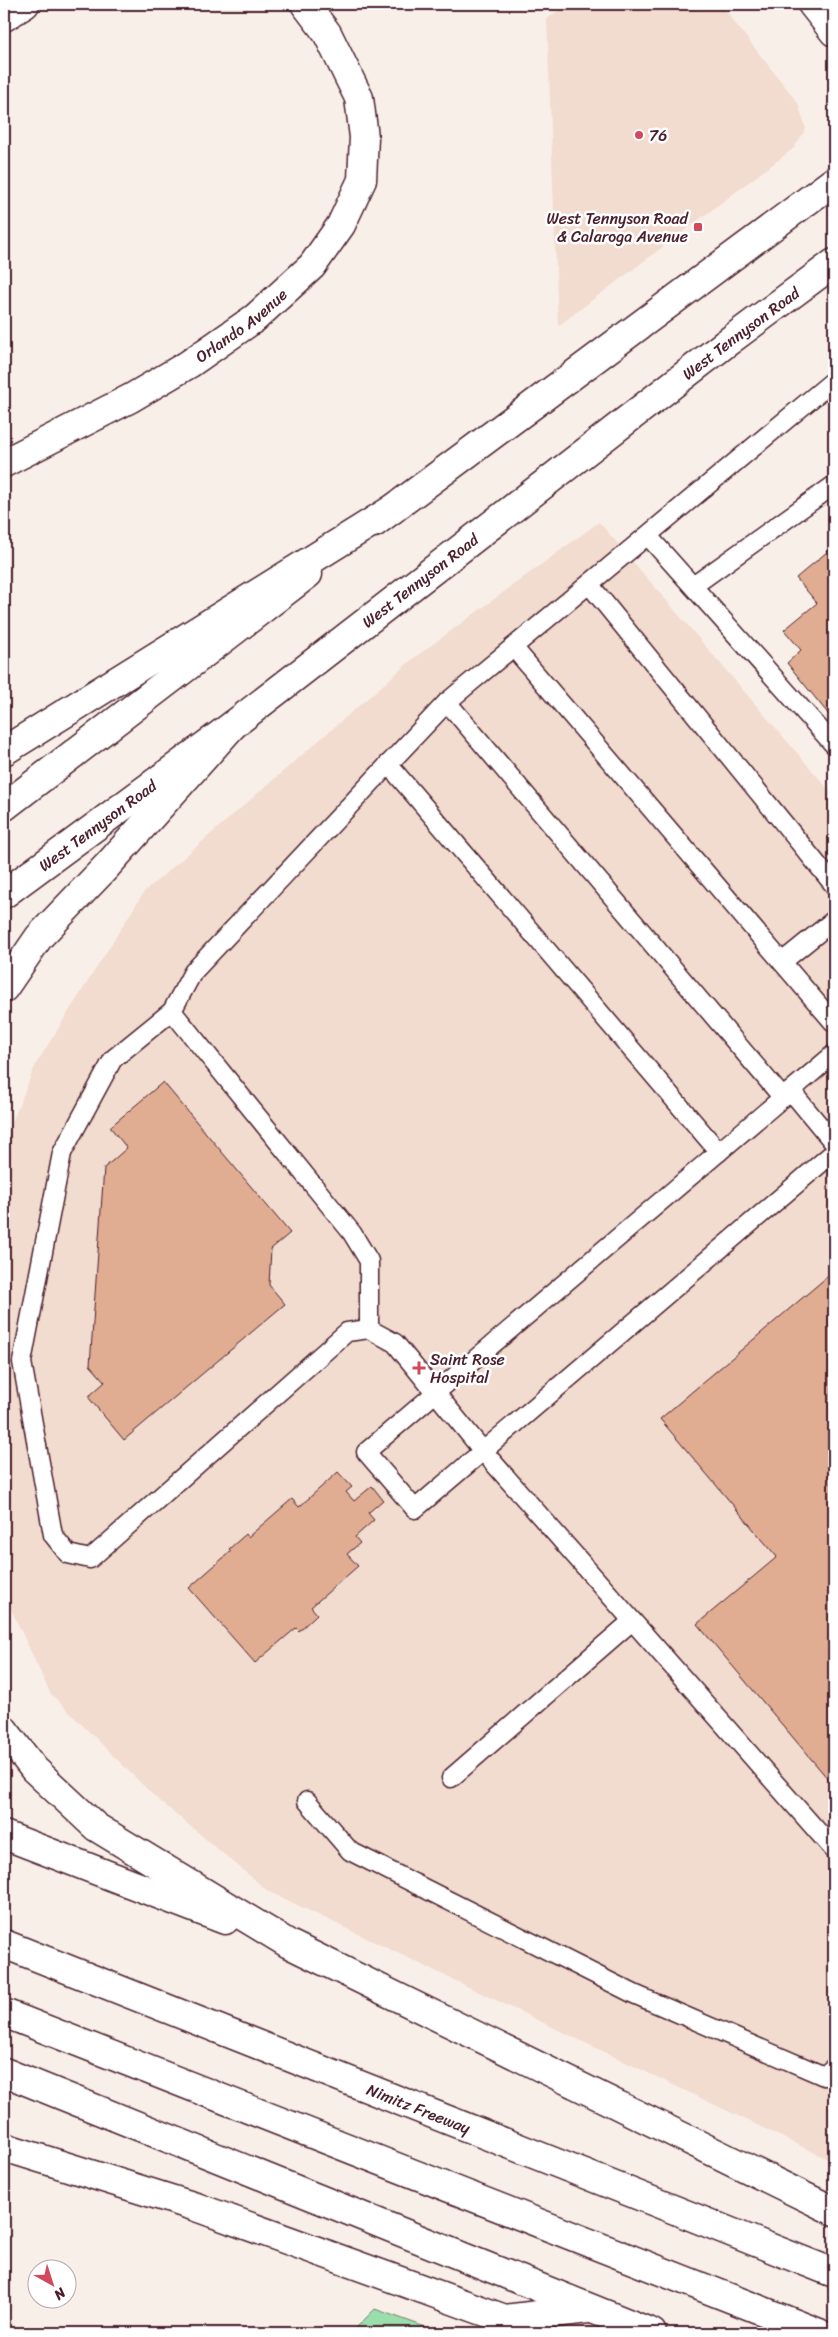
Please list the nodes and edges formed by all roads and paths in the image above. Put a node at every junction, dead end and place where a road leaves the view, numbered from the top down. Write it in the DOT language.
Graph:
graph roads {
  1 [pos="25,4"];
  2 [pos="306,4"];
  3 [pos="812,4"];
  4 [pos="4,17"];
  5 [pos="834,32"];
  6 [pos="834,181"];
  7 [pos="834,263"];
  8 [pos="834,380"];
  9 [pos="4,463"];
  10 [pos="834,485"];
  11 [pos="393,509"];
  12 [pos="648,536"];
  13 [pos="589,584"];
  14 [pos="693,586"];
  15 [pos="513,647"];
  16 [pos="447,702"];
  17 [pos="233,724"];
  18 [pos="834,745"];
  19 [pos="4,751"];
  20 [pos="388,764"];
  21 [pos="4,807"];
  22 [pos="834,885"];
  23 [pos="4,894"];
  24 [pos="834,920"];
  25 [pos="782,962"];
  26 [pos="4,988"];
  27 [pos="172,1011"];
  28 [pos="834,1023"];
  29 [pos="834,1054"];
  30 [pos="787,1094"];
  31 [pos="834,1143"];
  32 [pos="719,1152"];
  33 [pos="834,1152"];
  34 [pos="369,1329"];
  35 [pos="435,1393"];
  36 [pos="483,1451"];
  37 [pos="632,1621"];
  38 [pos="4,1730"];
  39 [pos="451,1778"];
  40 [pos="307,1801"];
  41 [pos="4,1835"];
  42 [pos="834,1850"];
  43 [pos="4,1944"];
  44 [pos="289,1944"];
  45 [pos="4,2013"];
  46 [pos="834,2067"];
  47 [pos="4,2072"];
  48 [pos="4,2146"];
  49 [pos="834,2212"];
  50 [pos="834,2273"];
  51 [pos="590,2309"];
  52 [pos="652,2333"];
  53 [pos="819,2333"];
  1 -- 4 [label="main road"];
  2 -- 9 [label="main road, Orlando Avenue"];
  3 -- 5 [label="main road"];
  6 -- 11 [label="main road"];
  7 -- 17 [label="main road, West Tennyson Road"];
  8 -- 12 [label="lane"];
  10 -- 14 [label="lane"];
  11 -- 19 [label="main road"];
  11 -- 21 [label="main road"];
  12 -- 13 [label="lane"];
  12 -- 14 [label="lane"];
  13 -- 15 [label="lane"];
  13 -- 22 [label="lane"];
  14 -- 18 [label="lane"];
  15 -- 16 [label="lane"];
  15 -- 25 [label="lane"];
  16 -- 20 [label="lane"];
  16 -- 30 [label="lane"];
  17 -- 23 [label="main road, West Tennyson Road"];
  17 -- 26 [label="main road"];
  20 -- 27 [label="lane"];
  20 -- 32 [label="lane"];
  24 -- 25 [label="lane"];
  25 -- 28 [label="lane"];
  27 -- 34 [label="lane"];
  27 -- 34 [label="lane"];
  29 -- 30 [label="lane"];
  30 -- 31 [label="lane"];
  30 -- 32 [label="lane"];
  32 -- 35 [label="lane"];
  33 -- 36 [label="lane"];
  34 -- 35 [label="lane"];
  35 -- 36 [label="lane"];
  35 -- 36 [label="lane"];
  36 -- 37 [label="lane"];
  37 -- 39 [label="lane"];
  37 -- 42 [label="lane"];
  38 -- 44 [label="main road"];
  40 -- 46 [label="lane"];
  41 -- 44 [label="main road"];
  43 -- 50 [label="main road, Nimitz Freeway"];
  44 -- 49 [label="main road"];
  45 -- 53 [label="main road"];
  47 -- 51 [label="main road"];
  48 -- 51 [label="main road"];
  51 -- 52 [label="main road"];
}
